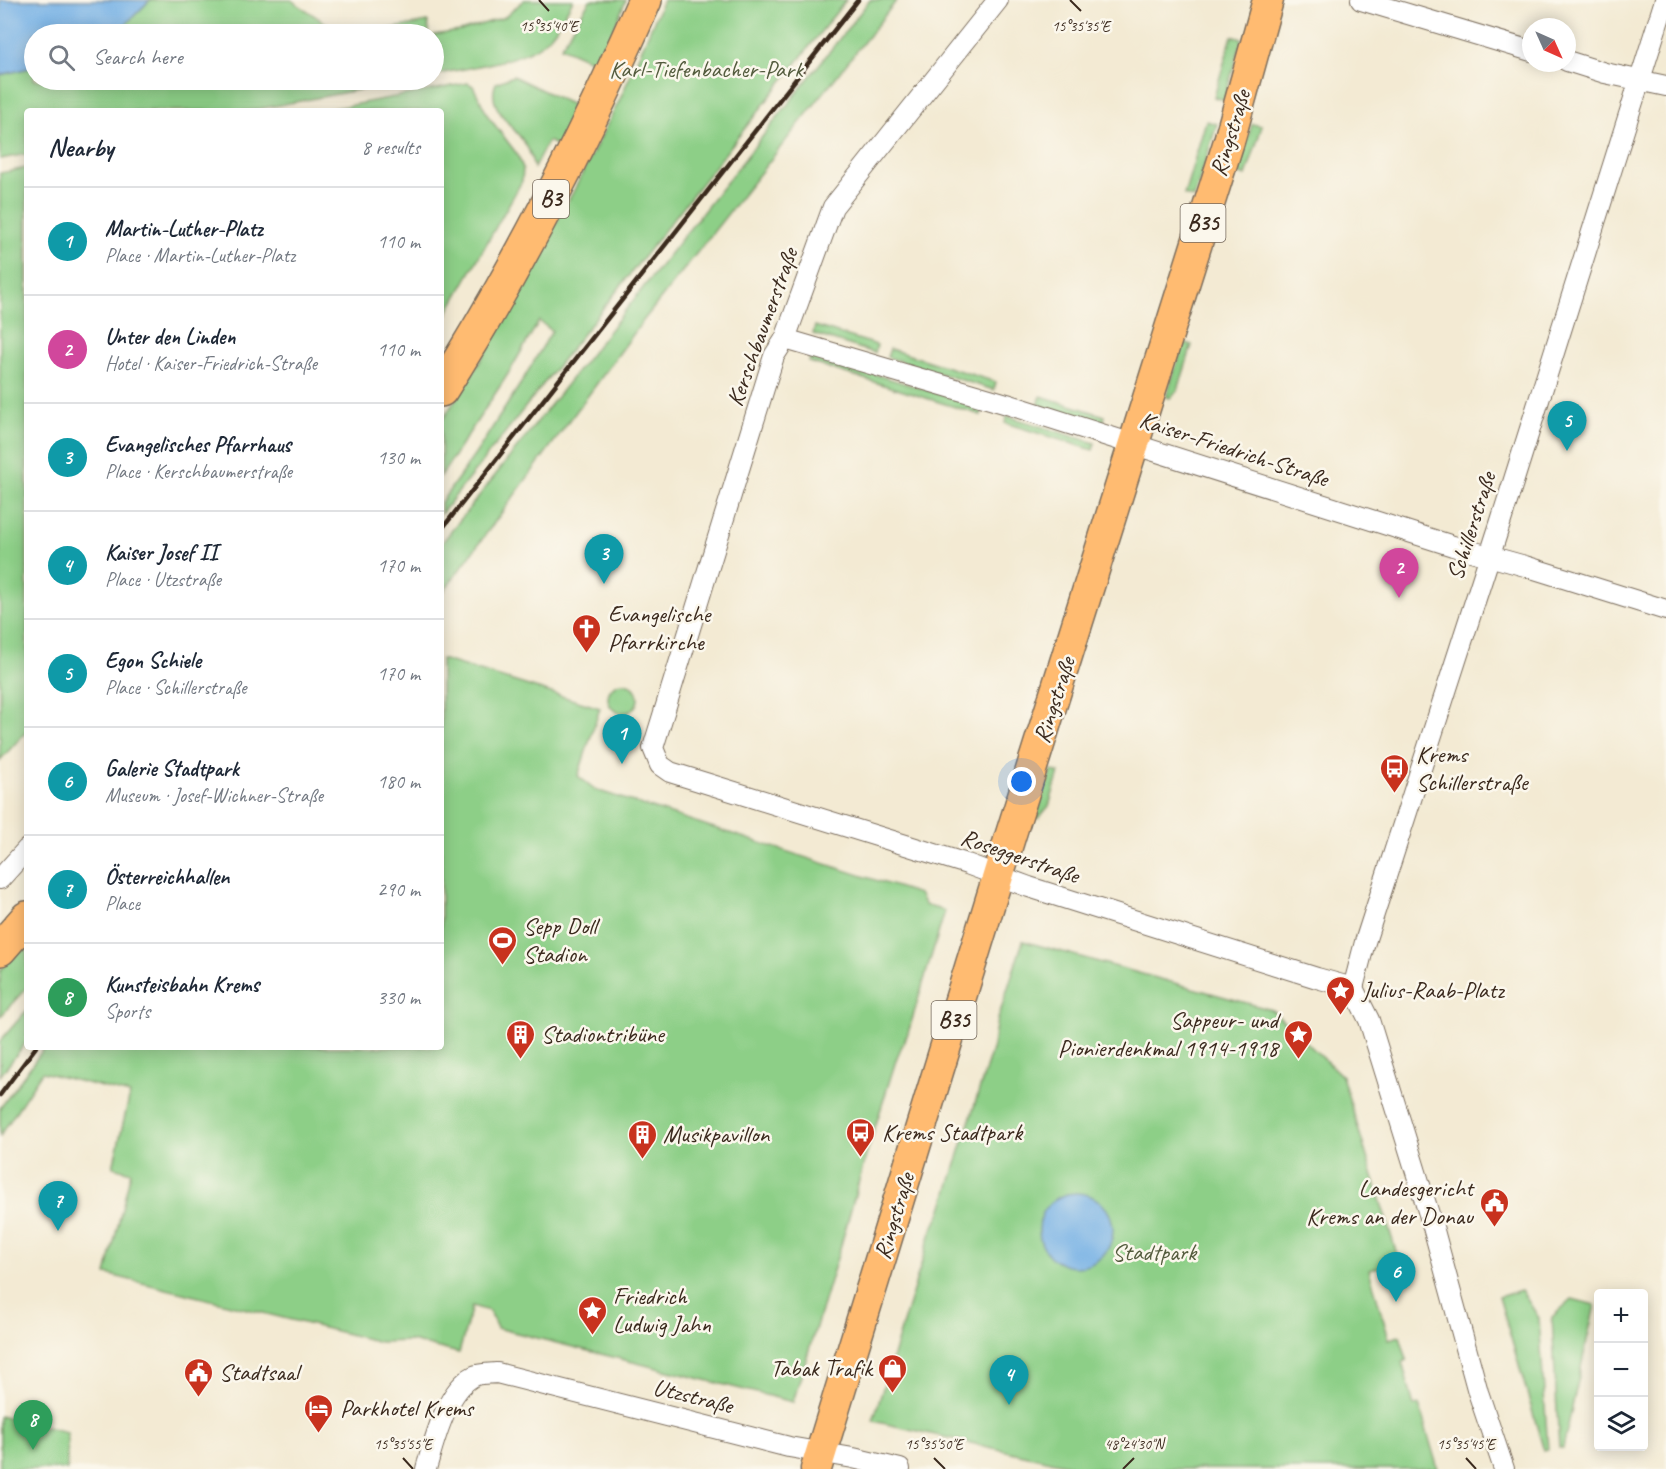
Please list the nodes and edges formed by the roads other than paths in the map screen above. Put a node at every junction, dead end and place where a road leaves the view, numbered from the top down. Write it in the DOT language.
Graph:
graph roads {
  1 [pos="645,0"];
  2 [pos="998,0"];
  3 [pos="1268,0"];
  4 [pos="1361,0"];
  5 [pos="1665,0"];
  6 [pos="1522,48"];
  7 [pos="1576,63"];
  8 [pos="1639,80"];
  9 [pos="1666,86"];
  10 [pos="785,339"];
  11 [pos="444,385"];
  12 [pos="1134,444"];
  13 [pos="1489,556"];
  14 [pos="1666,610"];
  15 [pos="670,772"];
  16 [pos="24,852"];
  17 [pos="998,876"];
  18 [pos="0,879"];
  19 [pos="24,921"];
  20 [pos="0,949"];
  21 [pos="1353,988"];
  22 [pos="819,1461"];
  23 [pos="426,1469"];
  24 [pos="900,1469"];
  25 [pos="1504,1469"];
  1 -- 11 [label="highway, B3"];
  2 -- 10 [label="street, Kerschbaumerstraße"];
  3 -- 12 [label="main road, Ringstraße / B35"];
  4 -- 6 [label="street"];
  5 -- 8 [label="street, Schillerstraße"];
  7 -- 8 [label="street"];
  8 -- 9 [label="street"];
  8 -- 13 [label="street, Schillerstraße"];
  10 -- 12 [label="street, Kaiser-Friedrich-Straße"];
  10 -- 15 [label="street, Kerschbaumerstraße"];
  12 -- 13 [label="street, Kaiser-Friedrich-Straße"];
  12 -- 17 [label="main road, Ringstraße / B35"];
  13 -- 14 [label="street, Kaiser-Friedrich-Straße"];
  13 -- 21 [label="street, Schillerstraße"];
  15 -- 17 [label="street, Roseggerstraße"];
  16 -- 18 [label="street"];
  17 -- 21 [label="street, Roseggerstraße"];
  17 -- 22 [label="main road, Ringstraße / B35"];
  19 -- 20 [label="highway"];
  21 -- 25 [label="street"];
  22 -- 23 [label="street, Utzstraße"];
  22 -- 24 [label="street, Utzstraße"];
}
